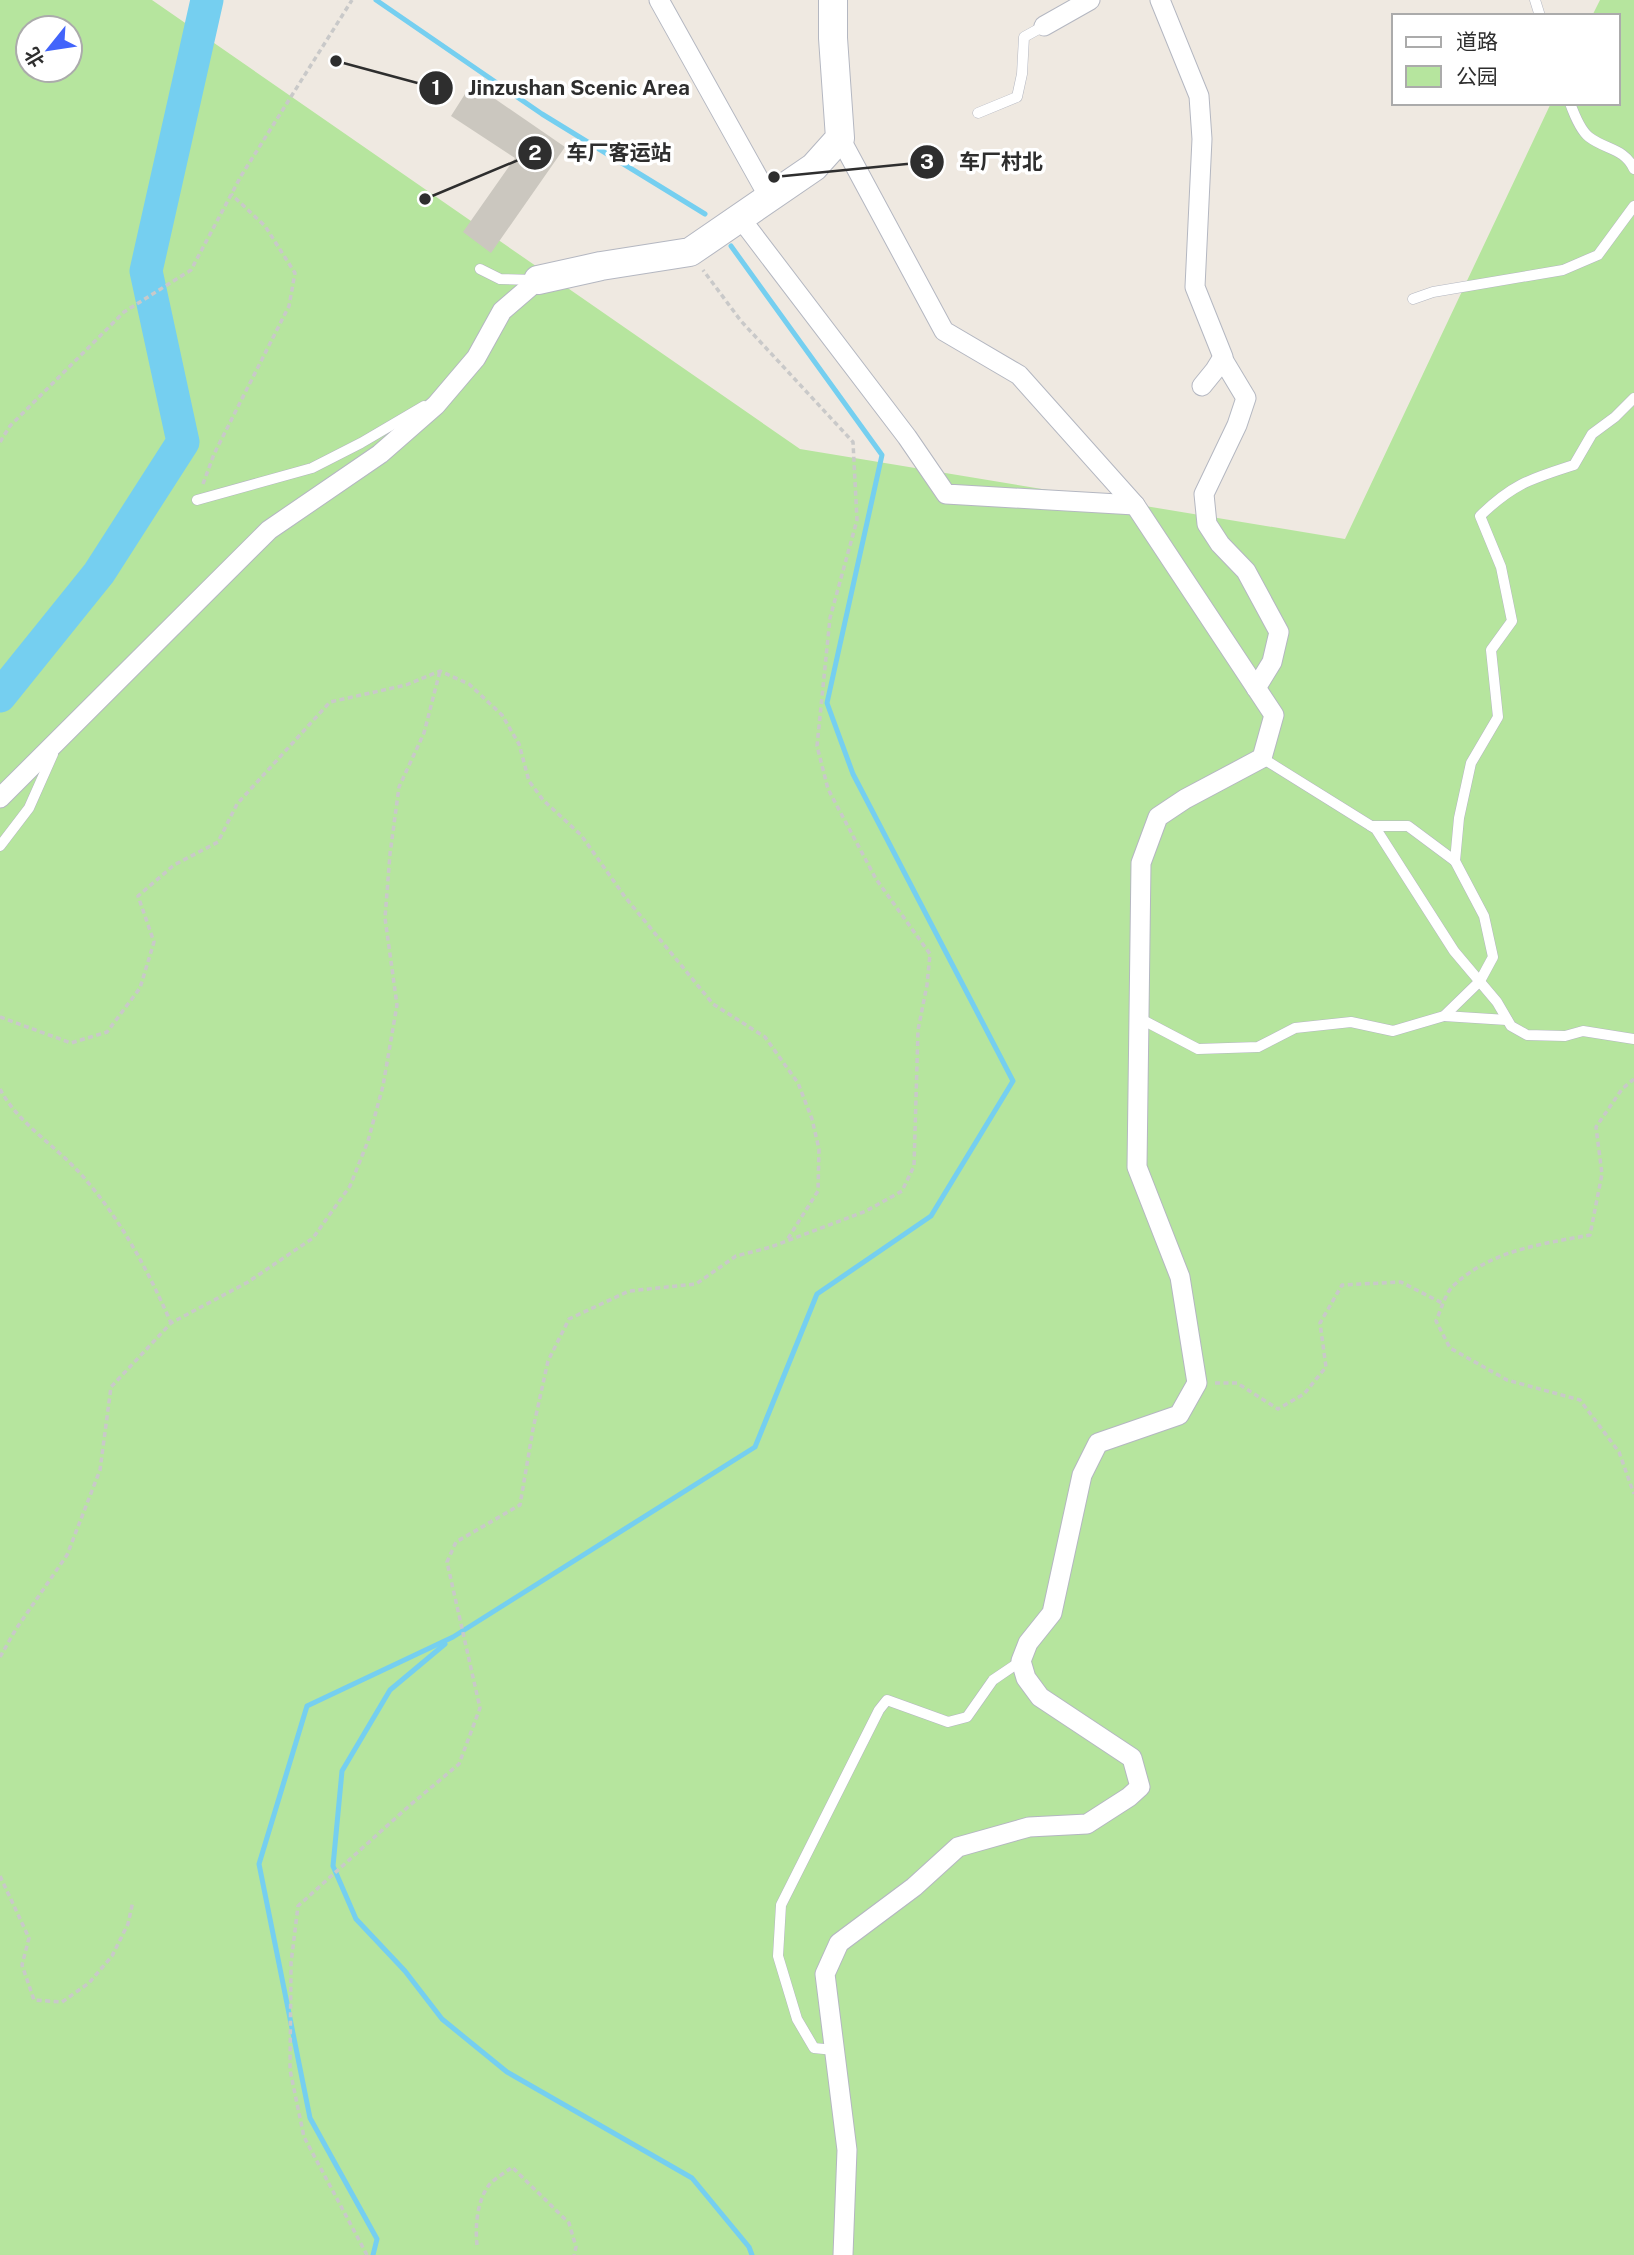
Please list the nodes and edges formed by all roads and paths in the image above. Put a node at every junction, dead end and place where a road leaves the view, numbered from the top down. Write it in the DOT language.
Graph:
graph roads {
  1 [pos="352,0"];
  2 [pos="659,0"];
  3 [pos="833,0"];
  4 [pos="1090,0"];
  5 [pos="1160,0"];
  6 [pos="1044,26"];
  7 [pos="1571,105"];
  8 [pos="978,113"];
  9 [pos="839,138"];
  10 [pos="1634,169"];
  11 [pos="231,194"];
  12 [pos="770,200"];
  13 [pos="1634,206"];
  14 [pos="741,219"];
  15 [pos="690,252"];
  16 [pos="480,269"];
  17 [pos="538,280"];
  18 [pos="1413,299"];
  19 [pos="1222,358"];
  20 [pos="1202,386"];
  21 [pos="448,391"];
  22 [pos="1634,398"];
  23 [pos="0,442"];
  24 [pos="197,500"];
  25 [pos="1135,505"];
  26 [pos="440,671"];
  27 [pos="1256,688"];
  28 [pos="58,740"];
  29 [pos="1262,758"];
  30 [pos="0,799"];
  31 [pos="1371,826"];
  32 [pos="0,846"];
  33 [pos="1455,861"];
  34 [pos="1480,982"];
  35 [pos="1444,1016"];
  36 [pos="0,1017"];
  37 [pos="1139,1017"];
  38 [pos="1507,1020"];
  39 [pos="1634,1040"];
  40 [pos="1634,1079"];
  41 [pos="0,1089"];
  42 [pos="786,1241"];
  43 [pos="1444,1304"];
  44 [pos="172,1323"];
  45 [pos="1197,1382"];
  46 [pos="1634,1494"];
  47 [pos="0,1657"];
  48 [pos="1021,1661"];
  49 [pos="0,1876"];
  50 [pos="133,1901"];
  51 [pos="834,2050"];
  52 [pos="477,2245"];
  53 [pos="367,2255"];
  54 [pos="574,2255"];
  55 [pos="844,2255"];
  1 -- 11 [label="path"];
  2 -- 12 [label="street"];
  3 -- 9 [label="street"];
  4 -- 6 [label="street"];
  5 -- 19 [label="street"];
  6 -- 8 [label="lane"];
  7 -- 10 [label="lane"];
  9 -- 12 [label="street"];
  9 -- 25 [label="street"];
  11 -- 23 [label="path"];
  11 -- 24 [label="path"];
  12 -- 14 [label="street"];
  13 -- 18 [label="lane"];
  14 -- 15 [label="street"];
  14 -- 25 [label="street"];
  15 -- 17 [label="street"];
  15 -- 42 [label="path"];
  16 -- 17 [label="lane"];
  17 -- 21 [label="street"];
  19 -- 20 [label="street"];
  19 -- 27 [label="street"];
  21 -- 24 [label="lane"];
  21 -- 28 [label="street"];
  22 -- 33 [label="lane"];
  25 -- 27 [label="street"];
  26 -- 36 [label="path"];
  26 -- 42 [label="path"];
  26 -- 44 [label="path"];
  27 -- 29 [label="street"];
  28 -- 30 [label="street"];
  28 -- 32 [label="lane"];
  29 -- 31 [label="lane"];
  29 -- 37 [label="street"];
  31 -- 33 [label="lane"];
  31 -- 34 [label="lane"];
  33 -- 34 [label="lane"];
  34 -- 35 [label="lane"];
  34 -- 38 [label="lane"];
  35 -- 37 [label="lane"];
  35 -- 38 [label="lane"];
  37 -- 45 [label="street"];
  38 -- 39 [label="lane"];
  40 -- 43 [label="path"];
  41 -- 44 [label="path"];
  42 -- 53 [label="path"];
  43 -- 45 [label="path"];
  43 -- 46 [label="path"];
  44 -- 47 [label="path"];
  45 -- 48 [label="street"];
  48 -- 51 [label="lane"];
  48 -- 51 [label="street"];
  49 -- 50 [label="path"];
  51 -- 55 [label="street"];
  52 -- 54 [label="path"];
}
